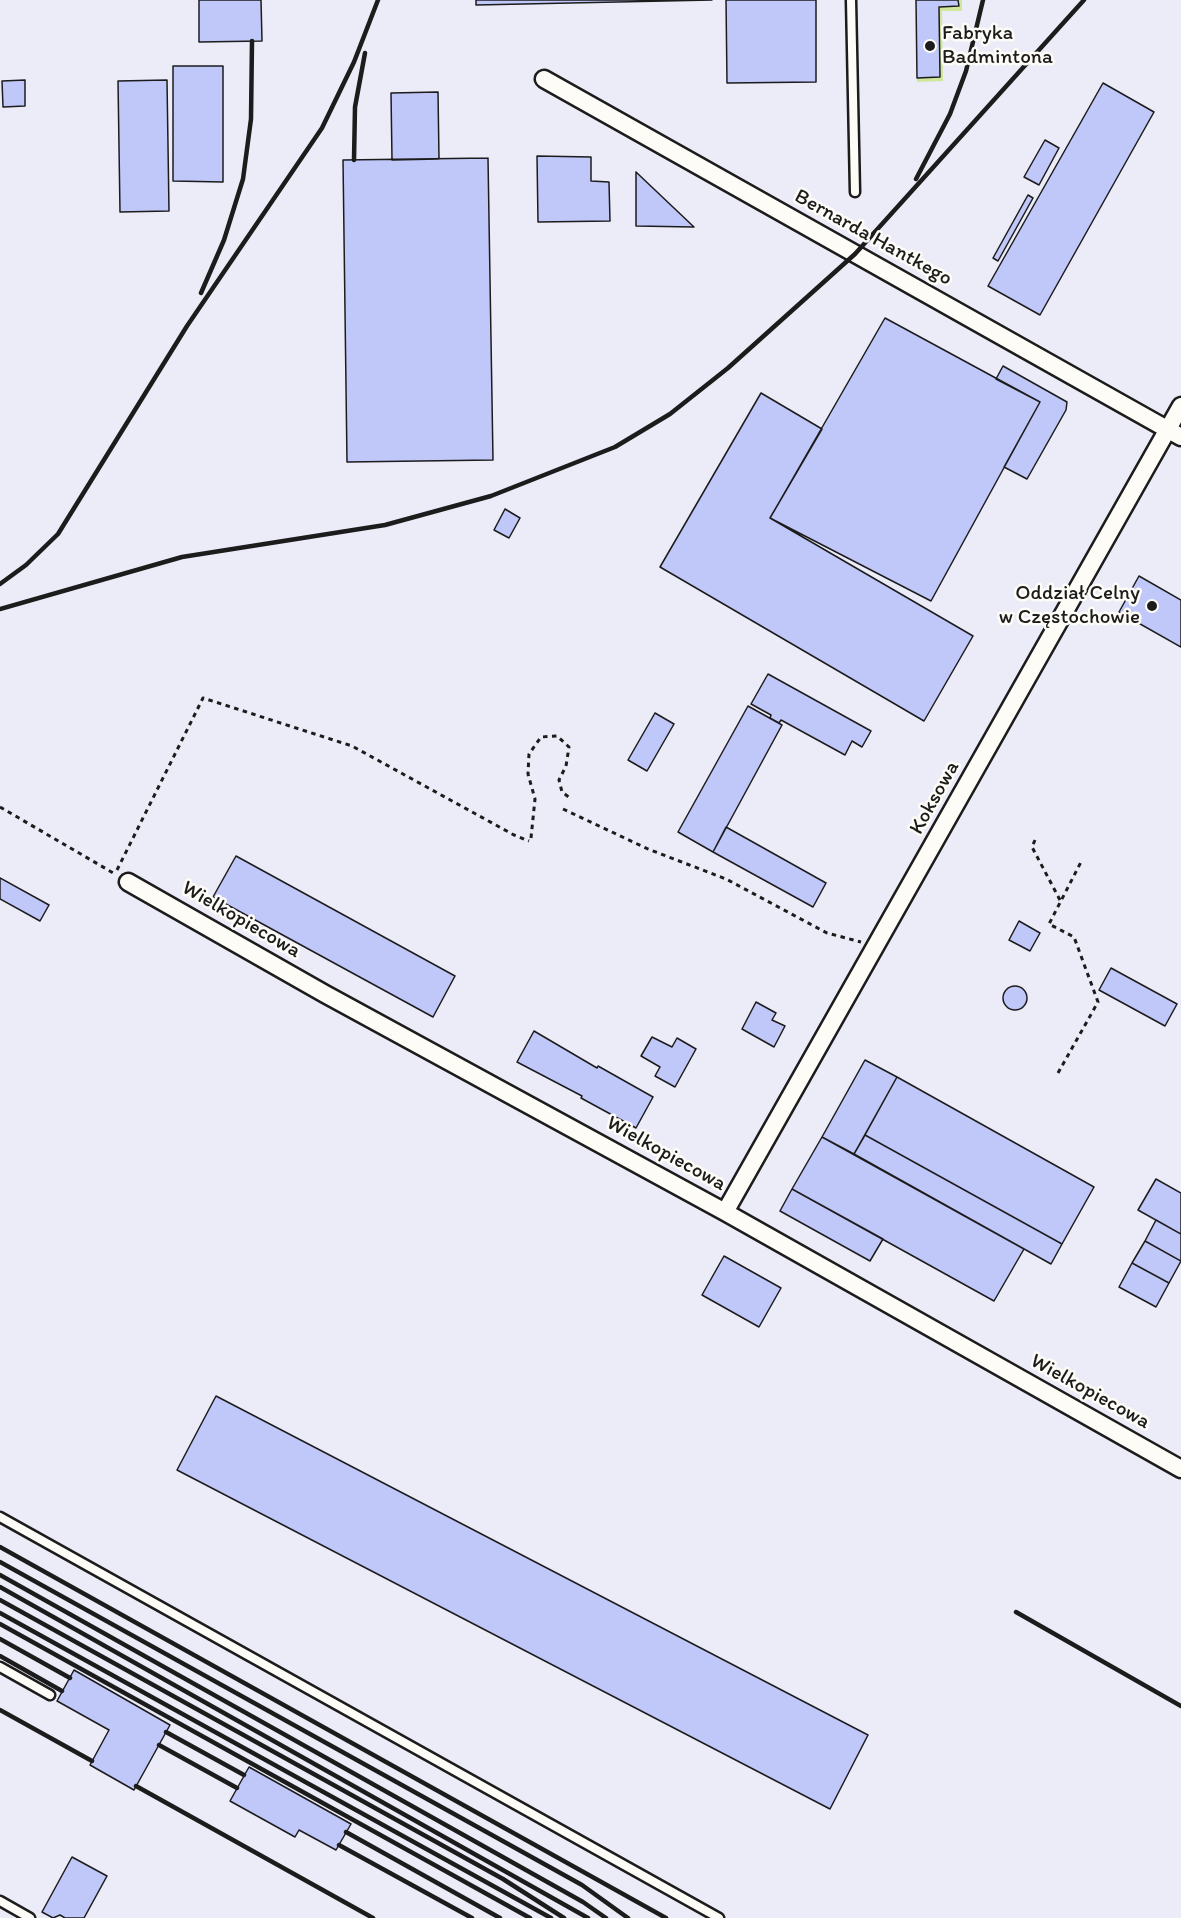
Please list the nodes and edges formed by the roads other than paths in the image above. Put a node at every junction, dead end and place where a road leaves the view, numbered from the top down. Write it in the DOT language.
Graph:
graph roads {
  1 [pos="851,0"];
  2 [pos="544,79"];
  3 [pos="855,192"];
  4 [pos="1181,406"];
  5 [pos="1174,433"];
  6 [pos="121,878"];
  7 [pos="725,1212"];
  8 [pos="1181,1469"];
  9 [pos="0,1518"];
  10 [pos="0,1667"];
  11 [pos="50,1695"];
  12 [pos="0,1901"];
  13 [pos="30,1918"];
  14 [pos="719,1918"];
  1 -- 3 [label="lane"];
  2 -- 5 [label="street, Bernarda Hantkego"];
  4 -- 5 [label="street, Koksowa"];
  5 -- 7 [label="street, Koksowa"];
  6 -- 7 [label="street, Wielkopiecowa"];
  7 -- 8 [label="street, Wielkopiecowa"];
  9 -- 14 [label="lane"];
  10 -- 11 [label="lane"];
  12 -- 13 [label="lane"];
}
